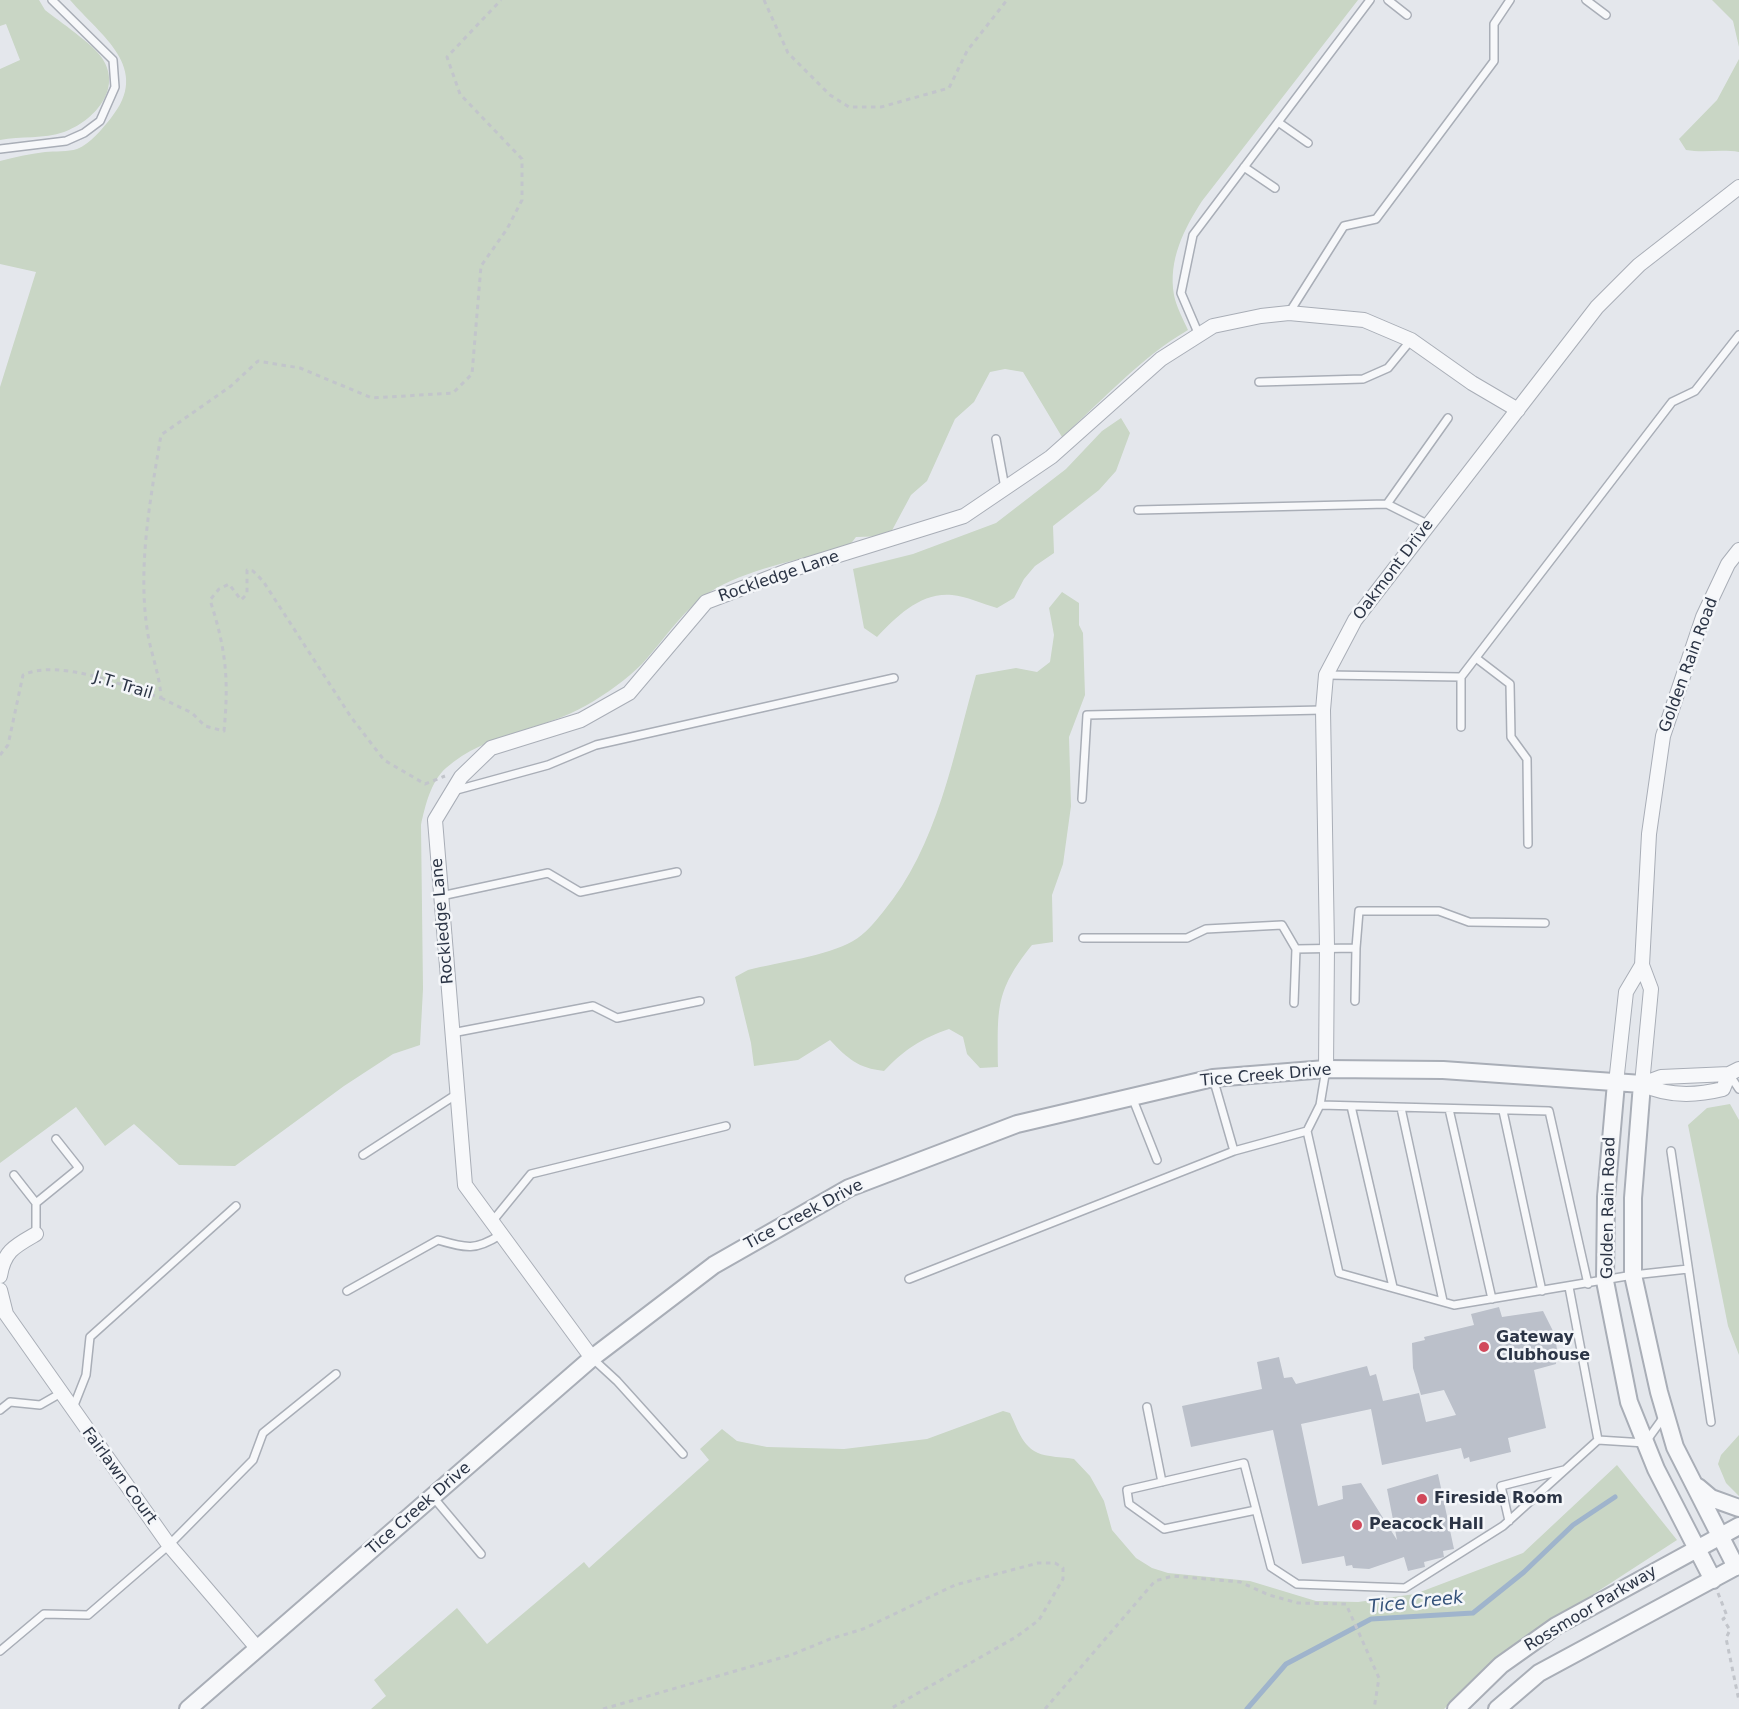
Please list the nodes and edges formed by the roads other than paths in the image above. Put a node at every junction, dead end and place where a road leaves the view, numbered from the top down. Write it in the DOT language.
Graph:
graph roads {
  1 [pos="52,0"];
  2 [pos="1370,0"];
  3 [pos="1388,0"];
  4 [pos="1510,0"];
  5 [pos="1586,0"];
  6 [pos="1407,15"];
  7 [pos="1606,15"];
  8 [pos="1278,122"];
  9 [pos="1308,143"];
  10 [pos="0,150"];
  11 [pos="1244,167"];
  12 [pos="1739,187"];
  13 [pos="1275,188"];
  14 [pos="1289,313"];
  15 [pos="1198,335"];
  16 [pos="1739,335"];
  17 [pos="1411,340"];
  18 [pos="1259,382"];
  19 [pos="1518,410"];
  20 [pos="1448,418"];
  21 [pos="996,439"];
  22 [pos="1005,488"];
  23 [pos="1387,504"];
  24 [pos="1138,510"];
  25 [pos="1429,525"];
  26 [pos="1739,550"];
  27 [pos="1476,658"];
  28 [pos="1326,675"];
  29 [pos="1461,677"];
  30 [pos="894,678"];
  31 [pos="1323,710"];
  32 [pos="1461,727"];
  33 [pos="452,792"];
  34 [pos="1082,799"];
  35 [pos="1528,844"];
  36 [pos="677,872"];
  37 [pos="441,896"];
  38 [pos="1545,923"];
  39 [pos="1083,938"];
  40 [pos="1327,947"];
  41 [pos="1356,948"];
  42 [pos="1296,950"];
  43 [pos="1642,965"];
  44 [pos="700,1001"];
  45 [pos="1355,1001"];
  46 [pos="1294,1003"];
  47 [pos="452,1033"];
  48 [pos="1326,1069"];
  49 [pos="1734,1072"];
  50 [pos="1213,1078"];
  51 [pos="1616,1083"];
  52 [pos="1642,1084"];
  53 [pos="1739,1089"];
  54 [pos="457,1094"];
  55 [pos="1132,1097"];
  56 [pos="1320,1105"];
  57 [pos="1352,1106"];
  58 [pos="1401,1108"];
  59 [pos="1449,1109"];
  60 [pos="1503,1111"];
  61 [pos="726,1126"];
  62 [pos="1307,1131"];
  63 [pos="56,1139"];
  64 [pos="1234,1151"];
  65 [pos="1671,1151"];
  66 [pos="363,1155"];
  67 [pos="1157,1160"];
  68 [pos="14,1175"];
  69 [pos="36,1203"];
  70 [pos="236,1206"];
  71 [pos="491,1223"];
  72 [pos="36,1234"];
  73 [pos="500,1235"];
  74 [pos="1,1260"];
  75 [pos="1688,1269"];
  76 [pos="1633,1275"];
  77 [pos="0,1276"];
  78 [pos="909,1279"];
  79 [pos="1605,1281"];
  80 [pos="1588,1284"];
  81 [pos="1393,1287"];
  82 [pos="1569,1287"];
  83 [pos="0,1290"];
  84 [pos="347,1291"];
  85 [pos="1542,1291"];
  86 [pos="1492,1299"];
  87 [pos="1443,1301"];
  88 [pos="592,1358"];
  89 [pos="336,1374"];
  90 [pos="61,1393"];
  91 [pos="1147,1407"];
  92 [pos="0,1410"];
  93 [pos="72,1410"];
  94 [pos="1666,1415"];
  95 [pos="1711,1422"];
  96 [pos="1598,1440"];
  97 [pos="1645,1443"];
  98 [pos="683,1454"];
  99 [pos="1567,1469"];
  100 [pos="1162,1482"];
  101 [pos="1693,1483"];
  102 [pos="433,1497"];
  103 [pos="1739,1508"];
  104 [pos="1256,1510"];
  105 [pos="1509,1521"];
  106 [pos="1739,1526"];
  107 [pos="1720,1536"];
  108 [pos="169,1545"];
  109 [pos="1696,1549"];
  110 [pos="481,1554"];
  111 [pos="1737,1566"];
  112 [pos="1714,1585"];
  113 [pos="258,1649"];
  114 [pos="0,1651"];
  115 [pos="188,1709"];
  116 [pos="1456,1709"];
  117 [pos="1497,1709"];
  1 -- 10 [label="lane"];
  2 -- 8 [label="lane"];
  3 -- 6 [label="lane"];
  4 -- 14 [label="lane"];
  5 -- 7 [label="lane"];
  8 -- 9 [label="lane"];
  8 -- 11 [label="lane"];
  11 -- 13 [label="lane"];
  11 -- 15 [label="lane"];
  12 -- 19 [label="street, Oakmont Drive"];
  14 -- 15 [label="street, Rockledge Lane"];
  14 -- 17 [label="street, Rockledge Lane"];
  15 -- 22 [label="street, Rockledge Lane"];
  16 -- 27 [label="lane"];
  17 -- 18 [label="lane"];
  17 -- 19 [label="street, Rockledge Lane"];
  19 -- 25 [label="street, Oakmont Drive"];
  20 -- 23 [label="lane"];
  21 -- 22 [label="lane"];
  22 -- 33 [label="street, Rockledge Lane"];
  23 -- 24 [label="lane"];
  23 -- 25 [label="lane"];
  25 -- 28 [label="street, Oakmont Drive"];
  26 -- 43 [label="street, Golden Rain Road"];
  27 -- 29 [label="lane"];
  27 -- 35 [label="lane"];
  28 -- 29 [label="lane"];
  28 -- 31 [label="street, Oakmont Drive"];
  29 -- 32 [label="lane"];
  30 -- 33 [label="lane"];
  31 -- 34 [label="lane"];
  31 -- 40 [label="street, Oakmont Drive"];
  33 -- 37 [label="street, Rockledge Lane"];
  36 -- 37 [label="lane"];
  37 -- 47 [label="street, Rockledge Lane"];
  38 -- 41 [label="lane"];
  39 -- 42 [label="lane"];
  40 -- 41 [label="lane"];
  40 -- 42 [label="lane"];
  40 -- 48 [label="street, Oakmont Drive"];
  41 -- 45 [label="lane"];
  42 -- 46 [label="lane"];
  43 -- 51 [label="street, Golden Rain Road"];
  43 -- 52 [label="street, Golden Rain Road"];
  44 -- 47 [label="lane"];
  47 -- 54 [label="street, Rockledge Lane"];
  48 -- 50 [label="street, Tice Creek Drive"];
  48 -- 51 [label="street, Tice Creek Drive"];
  48 -- 56 [label="lane"];
  49 -- 52 [label="street, Tice Creek Drive"];
  49 -- 52 [label="street, Tice Creek Drive"];
  49 -- 53 [label="lane"];
  50 -- 55 [label="street, Tice Creek Drive"];
  50 -- 64 [label="lane"];
  51 -- 52 [label="street, Tice Creek Drive"];
  51 -- 79 [label="street, Golden Rain Road"];
  52 -- 76 [label="street, Golden Rain Road"];
  54 -- 66 [label="lane"];
  54 -- 71 [label="street, Rockledge Lane"];
  55 -- 67 [label="lane"];
  55 -- 88 [label="street, Tice Creek Drive"];
  56 -- 57 [label="lane"];
  56 -- 62 [label="lane"];
  57 -- 58 [label="lane"];
  57 -- 81 [label="lane"];
  58 -- 59 [label="lane"];
  58 -- 87 [label="lane"];
  59 -- 60 [label="lane"];
  59 -- 86 [label="lane"];
  60 -- 80 [label="lane"];
  60 -- 85 [label="lane"];
  61 -- 71 [label="lane"];
  62 -- 64 [label="lane"];
  62 -- 81 [label="lane"];
  63 -- 69 [label="lane"];
  64 -- 78 [label="lane"];
  65 -- 75 [label="lane"];
  68 -- 69 [label="lane"];
  69 -- 72 [label="lane"];
  70 -- 93 [label="lane"];
  71 -- 73 [label="street, Rockledge Lane"];
  72 -- 74 [label="street"];
  73 -- 84 [label="lane"];
  73 -- 88 [label="street, Rockledge Lane"];
  74 -- 77 [label="street"];
  75 -- 76 [label="lane"];
  75 -- 95 [label="lane"];
  76 -- 79 [label="lane"];
  76 -- 94 [label="street, Golden Rain Road"];
  79 -- 80 [label="lane"];
  79 -- 97 [label="street, Golden Rain Road"];
  80 -- 82 [label="lane"];
  81 -- 87 [label="lane"];
  82 -- 85 [label="lane"];
  82 -- 96 [label="lane"];
  83 -- 90 [label="street, Fairlawn Court"];
  85 -- 86 [label="lane"];
  86 -- 87 [label="lane"];
  88 -- 98 [label="lane"];
  88 -- 102 [label="street, Tice Creek Drive"];
  89 -- 108 [label="lane"];
  90 -- 92 [label="lane"];
  90 -- 93 [label="street, Fairlawn Court"];
  91 -- 100 [label="lane"];
  93 -- 108 [label="street, Fairlawn Court"];
  94 -- 97 [label="lane"];
  94 -- 101 [label="street, Golden Rain Road"];
  96 -- 97 [label="lane"];
  96 -- 99 [label="lane"];
  97 -- 109 [label="street, Golden Rain Road"];
  99 -- 105 [label="lane"];
  99 -- 105 [label="lane"];
  100 -- 104 [label="lane"];
  100 -- 104 [label="lane"];
  101 -- 103 [label="street"];
  101 -- 107 [label="street, Golden Rain Road"];
  102 -- 110 [label="lane"];
  102 -- 113 [label="street, Tice Creek Drive"];
  104 -- 105 [label="lane"];
  106 -- 107 [label="street, Rossmoor Parkway"];
  107 -- 109 [label="street, Rossmoor Parkway"];
  107 -- 111 [label="street, Golden Rain Road"];
  108 -- 113 [label="street, Fairlawn Court"];
  108 -- 114 [label="lane"];
  109 -- 112 [label="street, Golden Rain Road"];
  109 -- 116 [label="street, Rossmoor Parkway"];
  111 -- 112 [label="street, Rossmoor Parkway"];
  112 -- 117 [label="street, Rossmoor Parkway"];
  113 -- 115 [label="street, Tice Creek Drive"];
}
